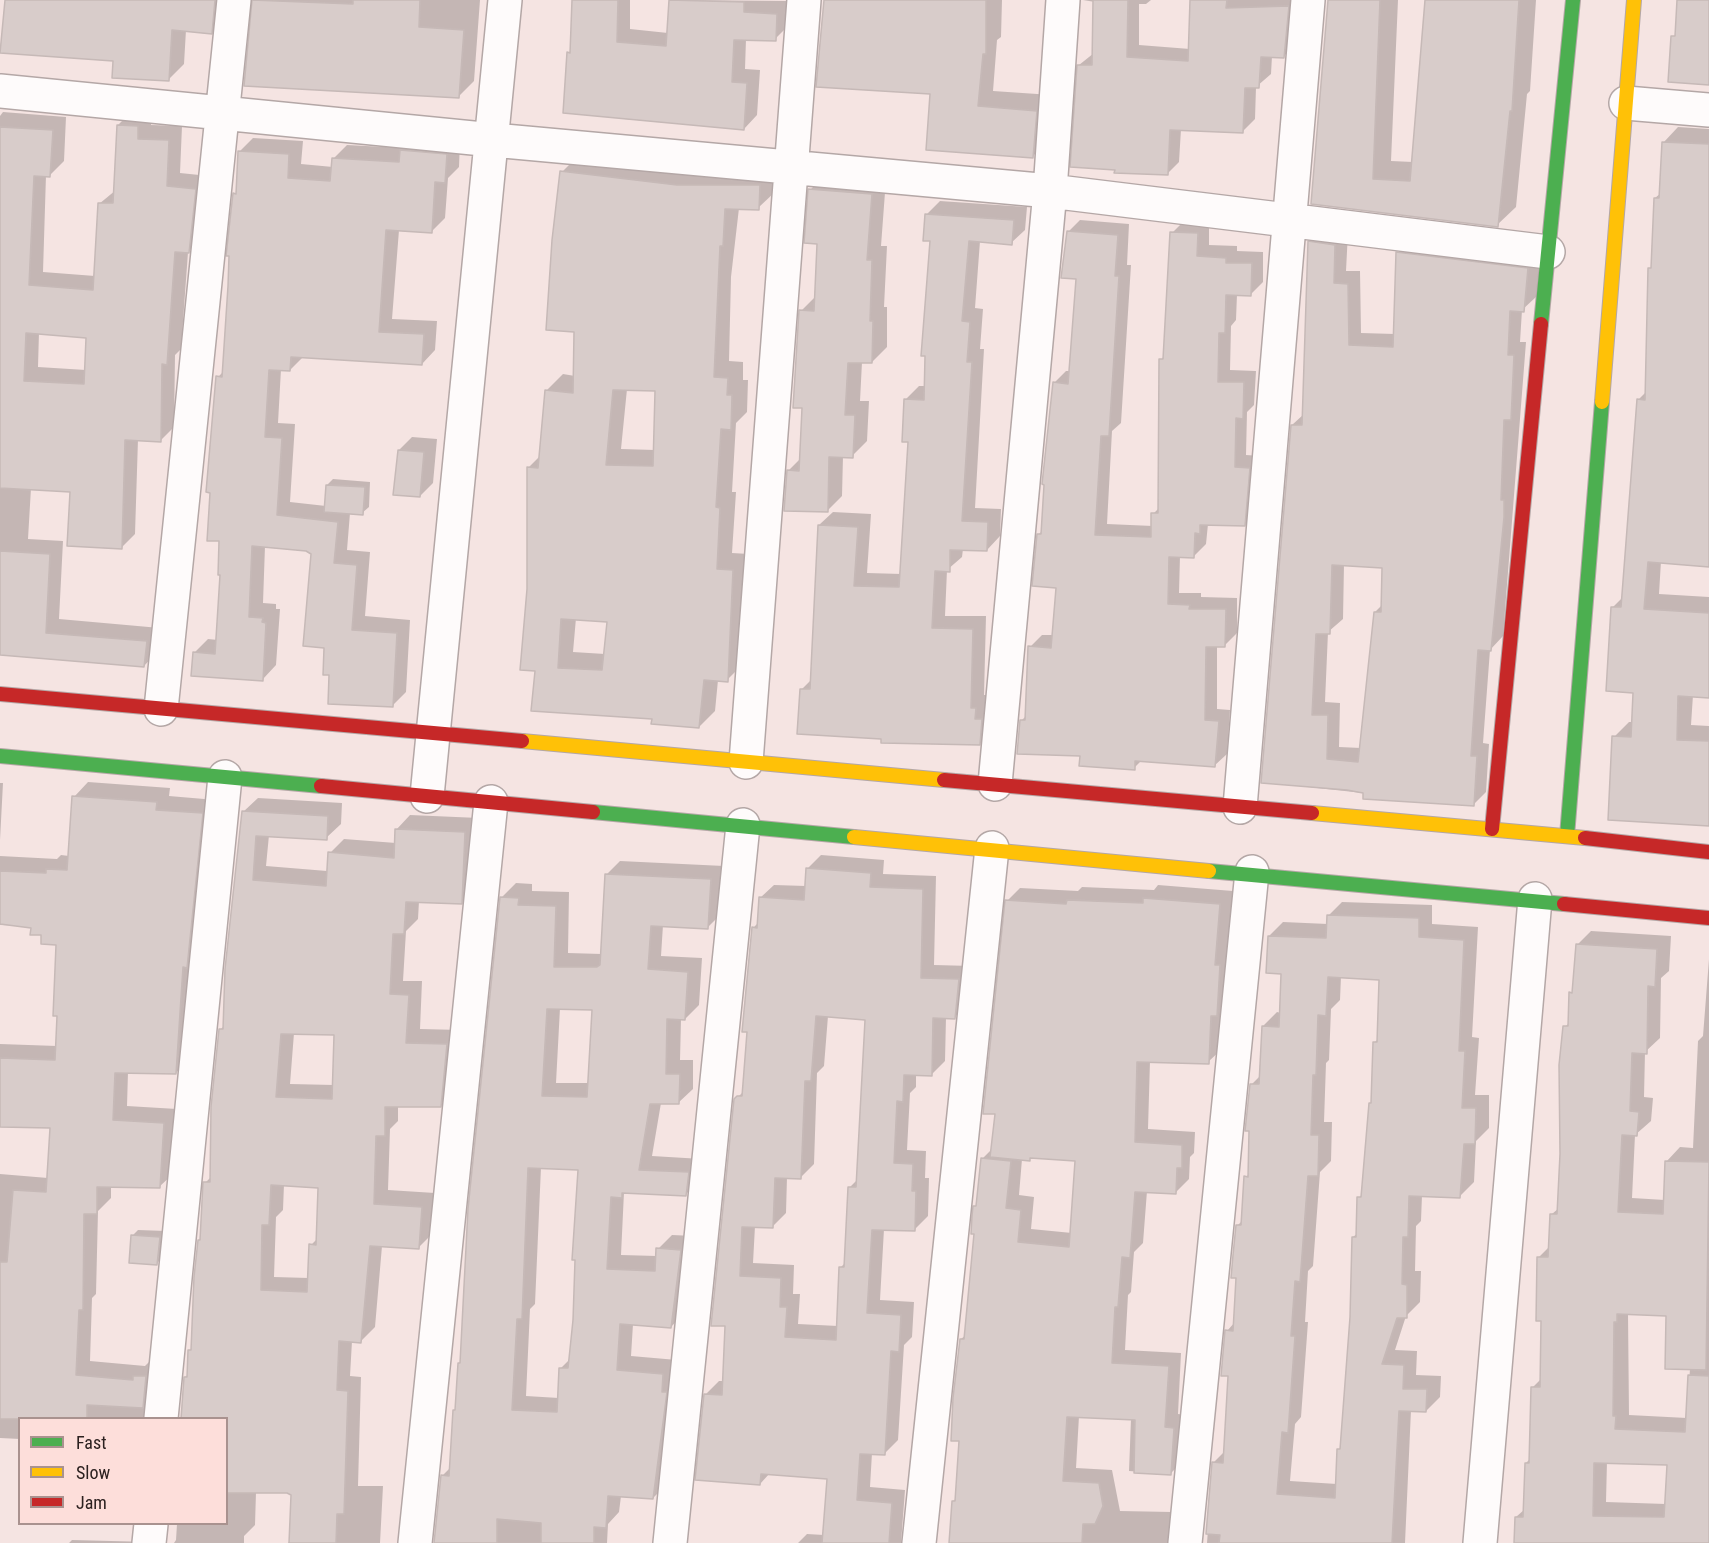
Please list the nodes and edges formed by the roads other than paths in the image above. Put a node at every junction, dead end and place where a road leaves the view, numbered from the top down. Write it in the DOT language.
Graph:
graph roads {
  1 [pos="234,0"];
  2 [pos="505,0"];
  3 [pos="804,0"];
  4 [pos="1063,0"];
  5 [pos="1308,0"];
  6 [pos="1573,0"];
  7 [pos="1634,0"];
  8 [pos="0,91"];
  9 [pos="1626,102"];
  10 [pos="1709,110"];
  11 [pos="224,114"];
  12 [pos="493,140"];
  13 [pos="792,167"];
  14 [pos="1050,191"];
  15 [pos="1290,222"];
  16 [pos="1548,252"];
  17 [pos="0,694"];
  18 [pos="160,709"];
  19 [pos="434,734"];
  20 [pos="0,756"];
  21 [pos="746,762"];
  22 [pos="225,777"];
  23 [pos="995,784"];
  24 [pos="427,796"];
  25 [pos="491,802"];
  26 [pos="1240,807"];
  27 [pos="743,825"];
  28 [pos="1492,829"];
  29 [pos="1567,836"];
  30 [pos="992,848"];
  31 [pos="1709,852"];
  32 [pos="1252,872"];
  33 [pos="1535,899"];
  34 [pos="1709,918"];
  35 [pos="161,1417"];
  36 [pos="151,1525"];
  37 [pos="149,1543"];
  38 [pos="415,1543"];
  39 [pos="670,1543"];
  40 [pos="918,1543"];
  41 [pos="1185,1543"];
  42 [pos="1480,1543"];
  1 -- 11 [label="street"];
  2 -- 12 [label="street"];
  3 -- 13 [label="street"];
  4 -- 14 [label="street"];
  5 -- 15 [label="street"];
  6 -- 16 [label="main road"];
  7 -- 9 [label="main road"];
  8 -- 11 [label="street"];
  9 -- 10 [label="street"];
  9 -- 29 [label="main road"];
  11 -- 12 [label="street"];
  11 -- 18 [label="street"];
  12 -- 13 [label="street"];
  12 -- 19 [label="street"];
  13 -- 14 [label="street"];
  13 -- 21 [label="street"];
  14 -- 15 [label="street"];
  14 -- 23 [label="street"];
  15 -- 16 [label="street"];
  15 -- 26 [label="street"];
  16 -- 28 [label="main road"];
  17 -- 18 [label="main road"];
  18 -- 19 [label="main road"];
  19 -- 21 [label="main road"];
  19 -- 24 [label="street"];
  20 -- 22 [label="main road"];
  21 -- 23 [label="main road"];
  22 -- 24 [label="main road"];
  22 -- 35 [label="street"];
  23 -- 26 [label="main road"];
  24 -- 25 [label="main road"];
  25 -- 27 [label="main road"];
  25 -- 38 [label="street"];
  26 -- 28 [label="main road"];
  27 -- 30 [label="main road"];
  27 -- 39 [label="street"];
  28 -- 29 [label="main road"];
  29 -- 31 [label="main road"];
  30 -- 32 [label="main road"];
  30 -- 40 [label="street"];
  32 -- 33 [label="main road"];
  32 -- 41 [label="street"];
  33 -- 34 [label="main road"];
  33 -- 42 [label="street"];
  36 -- 37 [label="street"];
}
